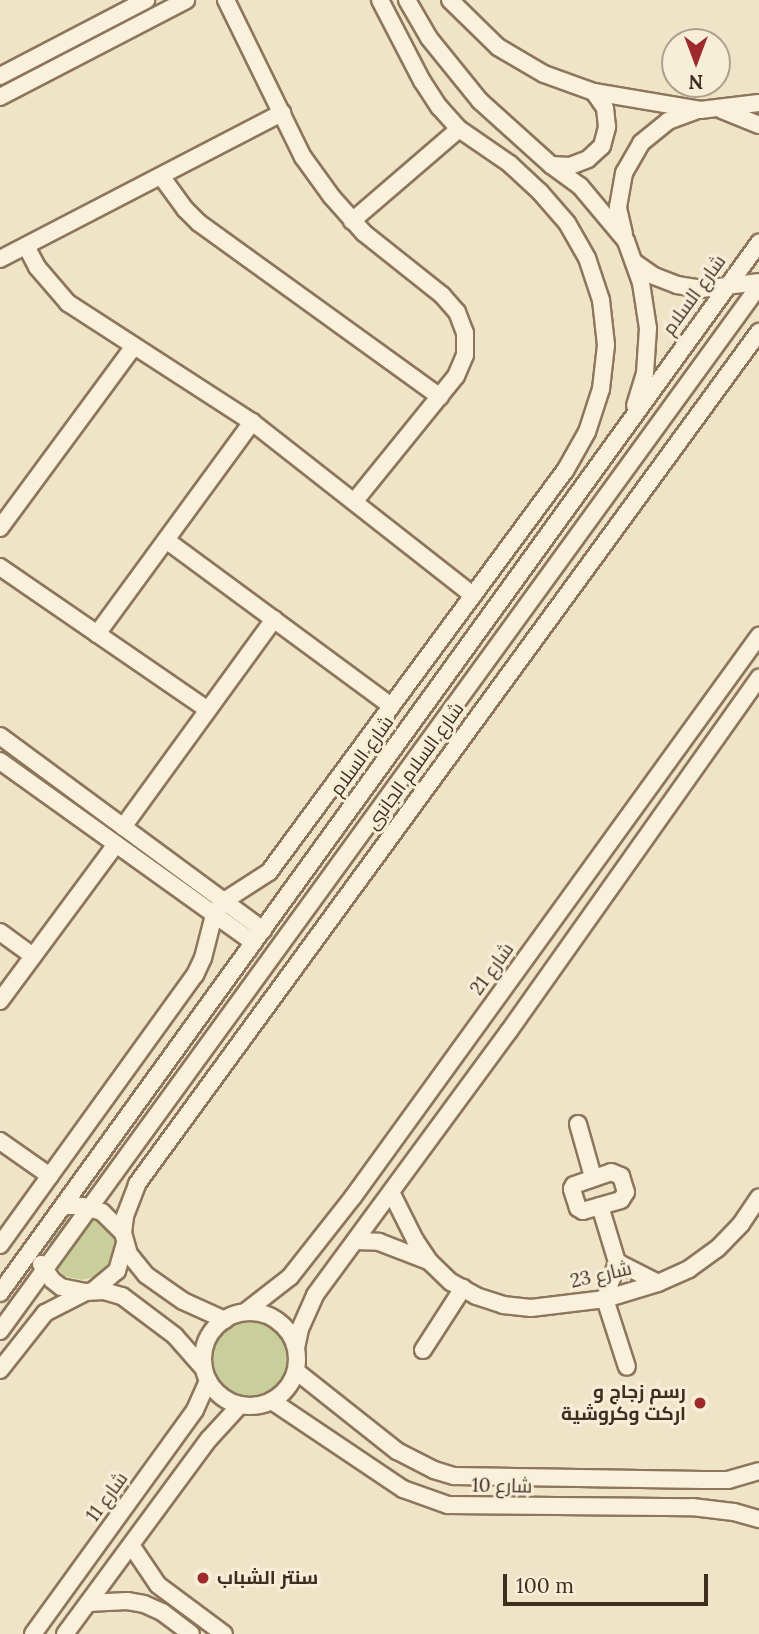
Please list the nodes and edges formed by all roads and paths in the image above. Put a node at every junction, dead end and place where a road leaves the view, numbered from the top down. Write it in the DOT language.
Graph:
graph roads {
  1 [pos="146,0"];
  2 [pos="186,0"];
  3 [pos="226,0"];
  4 [pos="380,0"];
  5 [pos="407,0"];
  6 [pos="450,0"];
  7 [pos="0,76"];
  8 [pos="594,92"];
  9 [pos="0,97"];
  10 [pos="759,103"];
  11 [pos="701,110"];
  12 [pos="720,110"];
  13 [pos="282,113"];
  14 [pos="759,125"];
  15 [pos="459,129"];
  16 [pos="551,165"];
  17 [pos="161,176"];
  18 [pos="352,221"];
  19 [pos="626,240"];
  20 [pos="759,243"];
  21 [pos="26,246"];
  22 [pos="0,260"];
  23 [pos="634,262"];
  24 [pos="759,284"];
  25 [pos="725,289"];
  26 [pos="759,332"];
  27 [pos="134,346"];
  28 [pos="440,397"];
  29 [pos="632,417"];
  30 [pos="252,422"];
  31 [pos="354,502"];
  32 [pos="0,528"];
  33 [pos="166,540"];
  34 [pos="0,567"];
  35 [pos="473,595"];
  36 [pos="274,619"];
  37 [pos="97,634"];
  38 [pos="759,636"];
  39 [pos="759,678"];
  40 [pos="720,690"];
  41 [pos="740,705"];
  42 [pos="391,706"];
  43 [pos="208,710"];
  44 [pos="0,736"];
  45 [pos="0,761"];
  46 [pos="123,827"];
  47 [pos="116,844"];
  48 [pos="224,901"];
  49 [pos="214,915"];
  50 [pos="0,932"];
  51 [pos="258,936"];
  52 [pos="33,956"];
  53 [pos="0,1001"];
  54 [pos="486,1014"];
  55 [pos="509,1031"];
  56 [pos="157,1116"];
  57 [pos="578,1124"];
  58 [pos="177,1131"];
  59 [pos="0,1141"];
  60 [pos="50,1176"];
  61 [pos="593,1177"];
  62 [pos="391,1192"];
  63 [pos="759,1197"];
  64 [pos="62,1206"];
  65 [pos="600,1206"];
  66 [pos="92,1208"];
  67 [pos="124,1238"];
  68 [pos="355,1241"];
  69 [pos="0,1245"];
  70 [pos="35,1245"];
  71 [pos="430,1262"];
  72 [pos="617,1262"];
  73 [pos="44,1272"];
  74 [pos="658,1283"];
  75 [pos="463,1288"];
  76 [pos="90,1291"];
  77 [pos="0,1293"];
  78 [pos="605,1299"];
  79 [pos="246,1312"];
  80 [pos="225,1320"];
  81 [pos="0,1331"];
  82 [pos="296,1348"];
  83 [pos="423,1350"];
  84 [pos="1,1364"];
  85 [pos="627,1367"];
  86 [pos="296,1371"];
  87 [pos="206,1375"];
  88 [pos="272,1401"];
  89 [pos="240,1405"];
  90 [pos="759,1471"];
  91 [pos="759,1519"];
  92 [pos="131,1545"];
  93 [pos="88,1603"];
  94 [pos="33,1634"];
  95 [pos="65,1634"];
  96 [pos="191,1634"];
  97 [pos="224,1634"];
  1 -- 7 [label="street"];
  2 -- 9 [label="street"];
  3 -- 13 [label="street"];
  4 -- 15 [label="street"];
  5 -- 16 [label="street"];
  6 -- 8 [label="street"];
  8 -- 11 [label="street"];
  8 -- 16 [label="street"];
  10 -- 12 [label="street"];
  11 -- 12 [label="street"];
  11 -- 19 [label="street"];
  12 -- 14 [label="street"];
  13 -- 17 [label="street"];
  13 -- 18 [label="street"];
  15 -- 18 [label="street"];
  15 -- 35 [label="street"];
  16 -- 19 [label="street"];
  17 -- 21 [label="street"];
  17 -- 28 [label="street"];
  18 -- 28 [label="street"];
  19 -- 23 [label="street"];
  20 -- 25 [label="street, شارع السلام"];
  21 -- 22 [label="street"];
  21 -- 27 [label="street"];
  23 -- 25 [label="street"];
  23 -- 29 [label="street"];
  24 -- 25 [label="street"];
  24 -- 56 [label="street"];
  25 -- 29 [label="street, شارع السلام"];
  26 -- 58 [label="street, شارع السلام الجانبى"];
  27 -- 30 [label="street"];
  27 -- 32 [label="street"];
  28 -- 31 [label="street"];
  29 -- 51 [label="street, شارع السلام"];
  30 -- 31 [label="street"];
  30 -- 33 [label="street"];
  31 -- 35 [label="street"];
  33 -- 36 [label="street"];
  33 -- 37 [label="street"];
  34 -- 37 [label="street"];
  35 -- 42 [label="street"];
  36 -- 42 [label="street"];
  36 -- 43 [label="street"];
  37 -- 43 [label="street"];
  38 -- 40 [label="street, شارع 21"];
  39 -- 41 [label="street"];
  40 -- 41 [label="street"];
  40 -- 54 [label="street, شارع 21"];
  41 -- 55 [label="street"];
  42 -- 48 [label="street"];
  43 -- 46 [label="street"];
  44 -- 46 [label="street"];
  45 -- 47 [label="street"];
  46 -- 48 [label="street"];
  47 -- 49 [label="street"];
  47 -- 52 [label="street"];
  48 -- 49 [label="street"];
  48 -- 51 [label="street"];
  49 -- 51 [label="street"];
  49 -- 60 [label="street"];
  50 -- 52 [label="street"];
  51 -- 64 [label="street, شارع السلام"];
  52 -- 53 [label="street"];
  54 -- 55 [label="street"];
  54 -- 79 [label="street, شارع 21"];
  55 -- 62 [label="street"];
  56 -- 58 [label="street"];
  56 -- 66 [label="street"];
  57 -- 61 [label="street"];
  58 -- 67 [label="street, شارع السلام الجانبى"];
  59 -- 60 [label="street"];
  60 -- 69 [label="street"];
  61 -- 65 [label="street"];
  61 -- 65 [label="street"];
  62 -- 68 [label="street"];
  62 -- 71 [label="street, شارع 23"];
  63 -- 74 [label="street, شارع 23"];
  64 -- 66 [label="street"];
  64 -- 70 [label="street, شارع السلام"];
  65 -- 72 [label="street"];
  66 -- 67 [label="street"];
  66 -- 73 [label="street"];
  67 -- 76 [label="street, شارع السلام الجانبى"];
  67 -- 80 [label="street"];
  68 -- 71 [label="street, شارع 23"];
  68 -- 82 [label="street"];
  70 -- 73 [label="street"];
  70 -- 77 [label="street, شارع السلام"];
  71 -- 75 [label="street, شارع 23"];
  72 -- 74 [label="street"];
  72 -- 78 [label="street"];
  73 -- 76 [label="street"];
  73 -- 81 [label="street"];
  74 -- 78 [label="street, شارع 23"];
  75 -- 78 [label="street, شارع 23"];
  75 -- 83 [label="street"];
  76 -- 84 [label="street"];
  76 -- 87 [label="street"];
  78 -- 85 [label="street"];
  79 -- 80 [label="street"];
  79 -- 82 [label="street"];
  80 -- 87 [label="street"];
  82 -- 86 [label="street"];
  86 -- 88 [label="street"];
  86 -- 90 [label="street, شارع 10"];
  87 -- 89 [label="street"];
  87 -- 94 [label="street, شارع 11"];
  88 -- 89 [label="street"];
  88 -- 91 [label="street, شارع 10"];
  89 -- 92 [label="street"];
  92 -- 93 [label="street"];
  92 -- 97 [label="street"];
  93 -- 95 [label="street"];
  93 -- 96 [label="street"];
}
